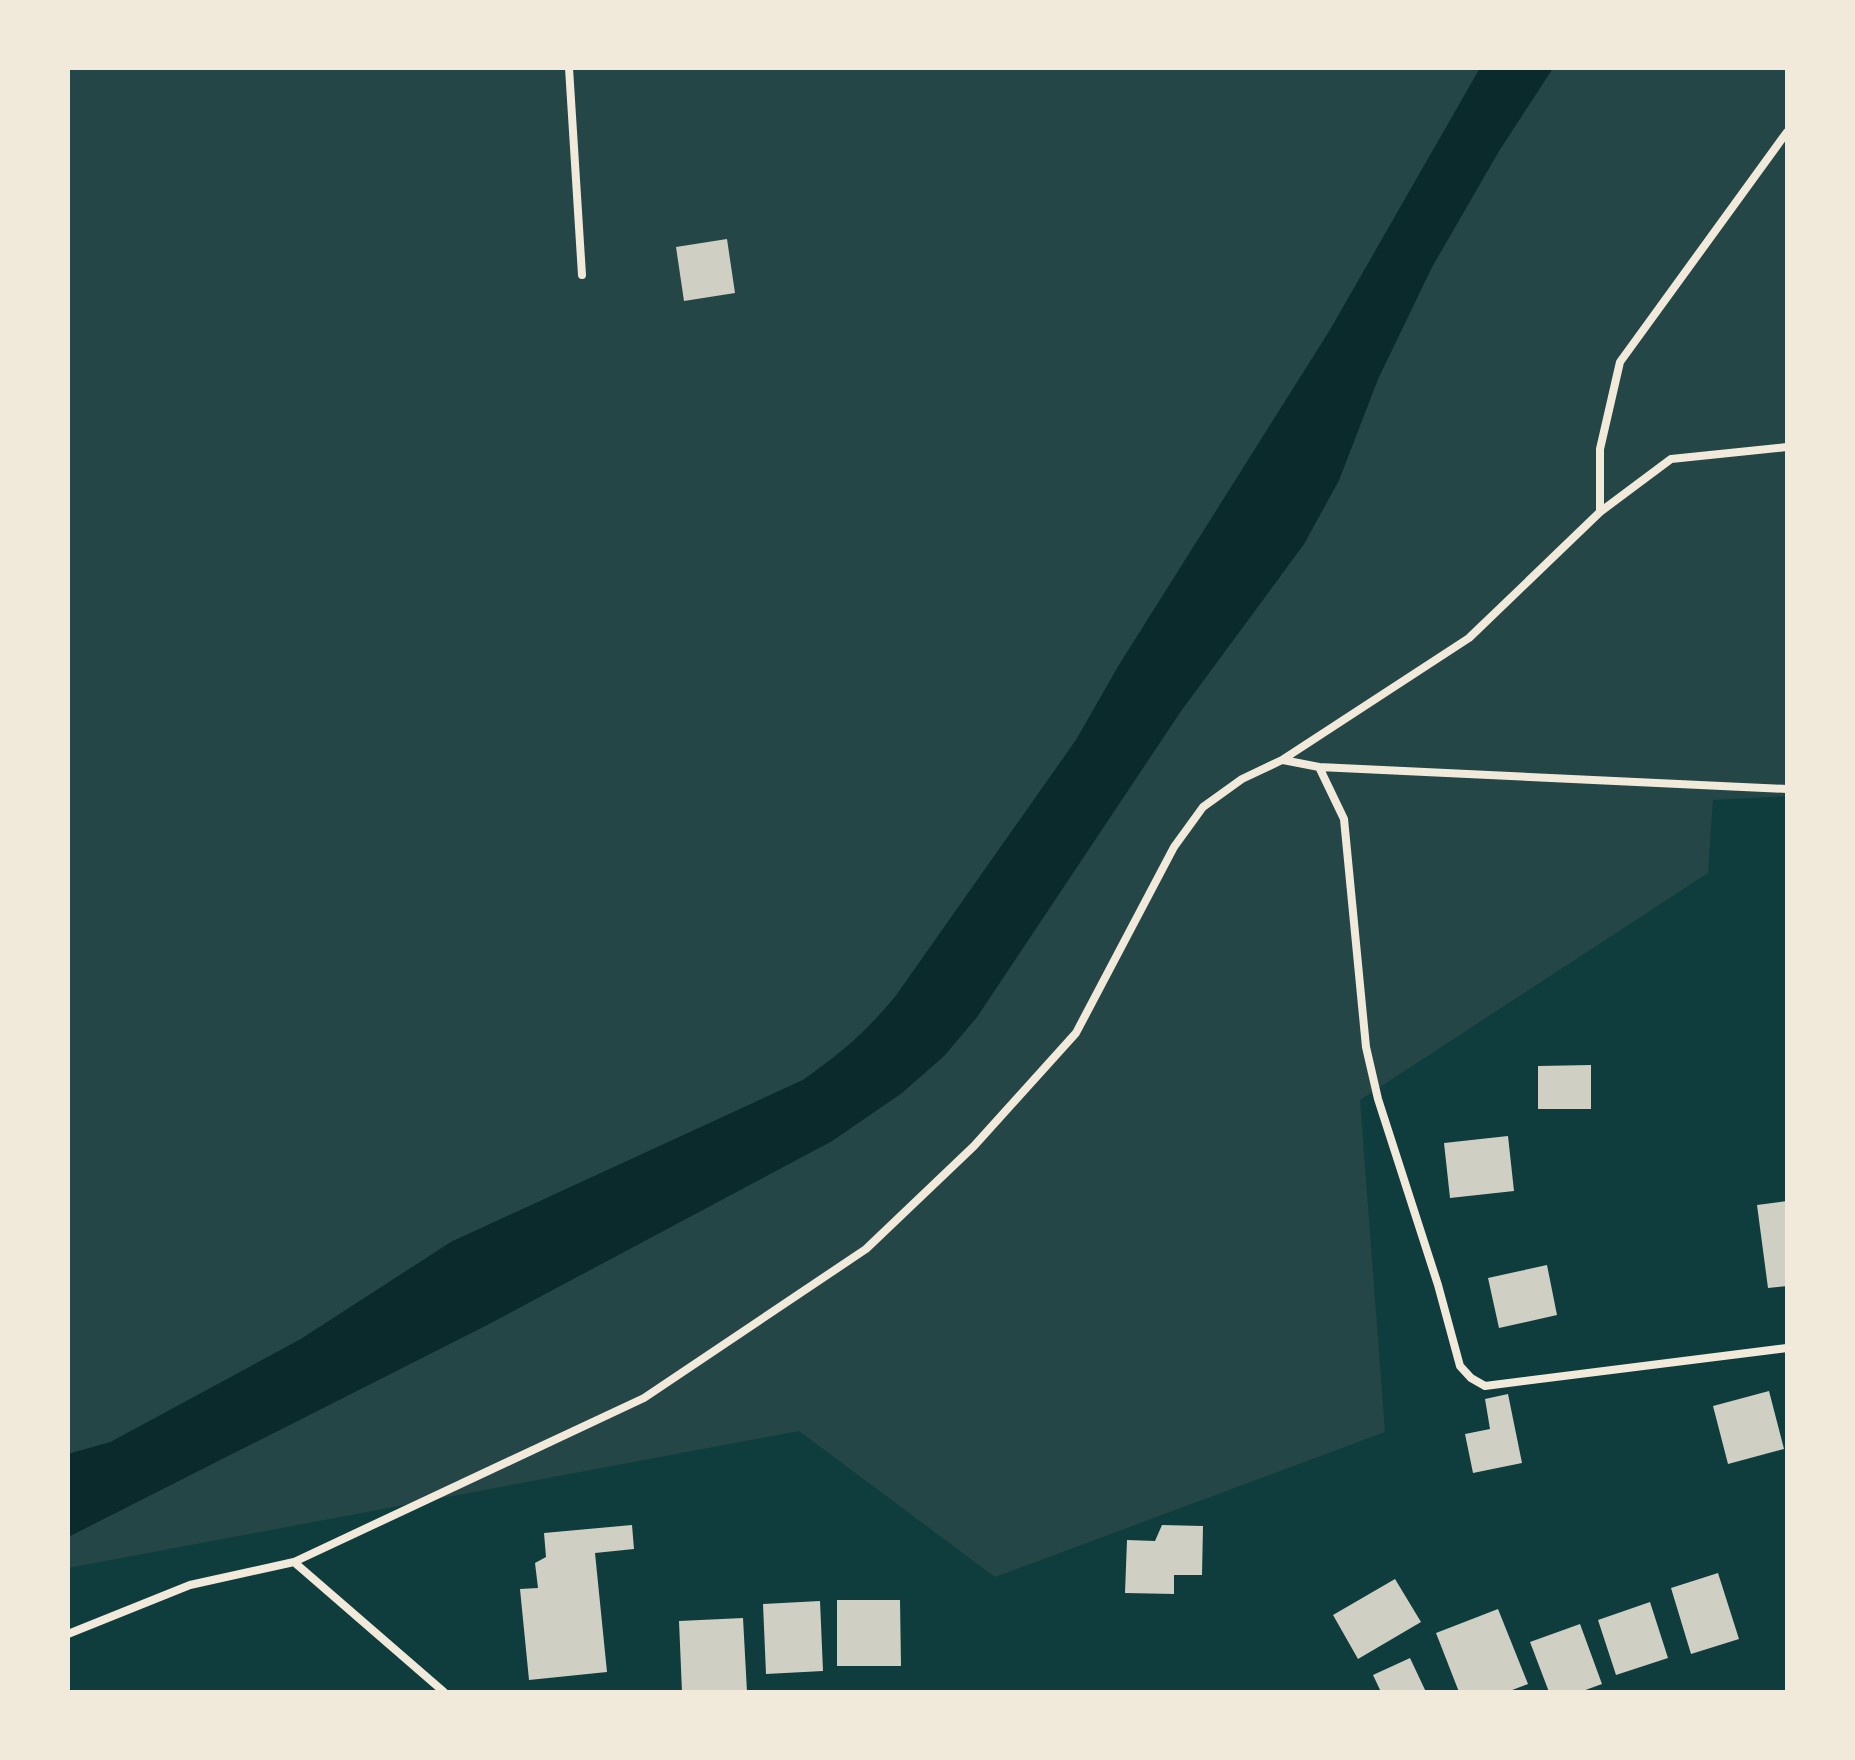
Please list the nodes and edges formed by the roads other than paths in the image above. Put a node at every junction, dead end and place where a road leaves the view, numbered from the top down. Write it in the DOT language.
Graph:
graph roads {
  1 [pos="569,68"];
  2 [pos="1787,132"];
  3 [pos="582,275"];
  4 [pos="1787,447"];
  5 [pos="1600,512"];
  6 [pos="1282,760"];
  7 [pos="1319,767"];
  8 [pos="1787,789"];
  9 [pos="1787,1348"];
  10 [pos="294,1562"];
  11 [pos="68,1634"];
  12 [pos="444,1692"];
  1 -- 3 [label="street"];
  2 -- 5 [label="street"];
  4 -- 5 [label="street"];
  5 -- 6 [label="street"];
  6 -- 7 [label="street"];
  6 -- 10 [label="street"];
  7 -- 8 [label="street"];
  7 -- 9 [label="street"];
  10 -- 11 [label="street"];
  10 -- 12 [label="street"];
}
